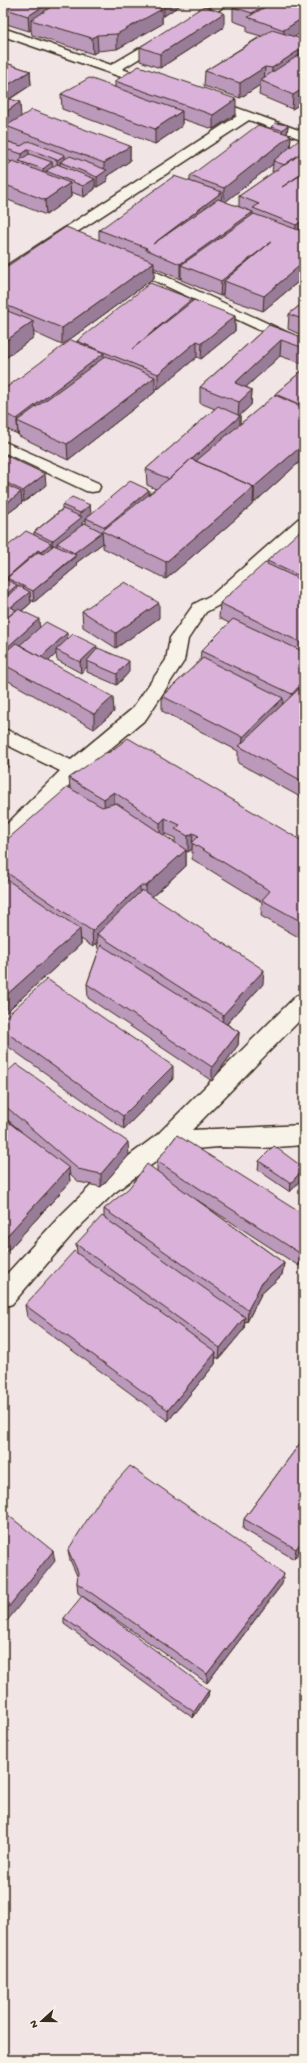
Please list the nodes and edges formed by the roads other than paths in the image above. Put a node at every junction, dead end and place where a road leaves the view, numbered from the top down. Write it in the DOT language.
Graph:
graph roads {
  1 [pos="224,3"];
  2 [pos="3,32"];
  3 [pos="112,70"];
  4 [pos="165,88"];
  5 [pos="195,97"];
  6 [pos="248,115"];
  7 [pos="304,136"];
  8 [pos="66,234"];
  9 [pos="80,240"];
  10 [pos="116,257"];
  11 [pos="3,274"];
  12 [pos="290,339"];
  13 [pos="3,446"];
  14 [pos="92,487"];
  15 [pos="304,522"];
  16 [pos="3,735"];
  17 [pos="73,769"];
  18 [pos="3,840"];
  19 [pos="304,1002"];
  20 [pos="304,1135"];
  21 [pos="165,1142"];
  22 [pos="3,1296"];
  1 -- 3 [label="street"];
  2 -- 3 [label="street"];
  3 -- 4 [label="street"];
  5 -- 6 [label="street"];
  6 -- 7 [label="street"];
  6 -- 8 [label="street"];
  8 -- 9 [label="street"];
  8 -- 11 [label="street"];
  10 -- 12 [label="street"];
  13 -- 14 [label="street"];
  15 -- 17 [label="street"];
  16 -- 17 [label="street"];
  17 -- 18 [label="street"];
  19 -- 21 [label="street"];
  20 -- 21 [label="street"];
  21 -- 22 [label="street"];
}
